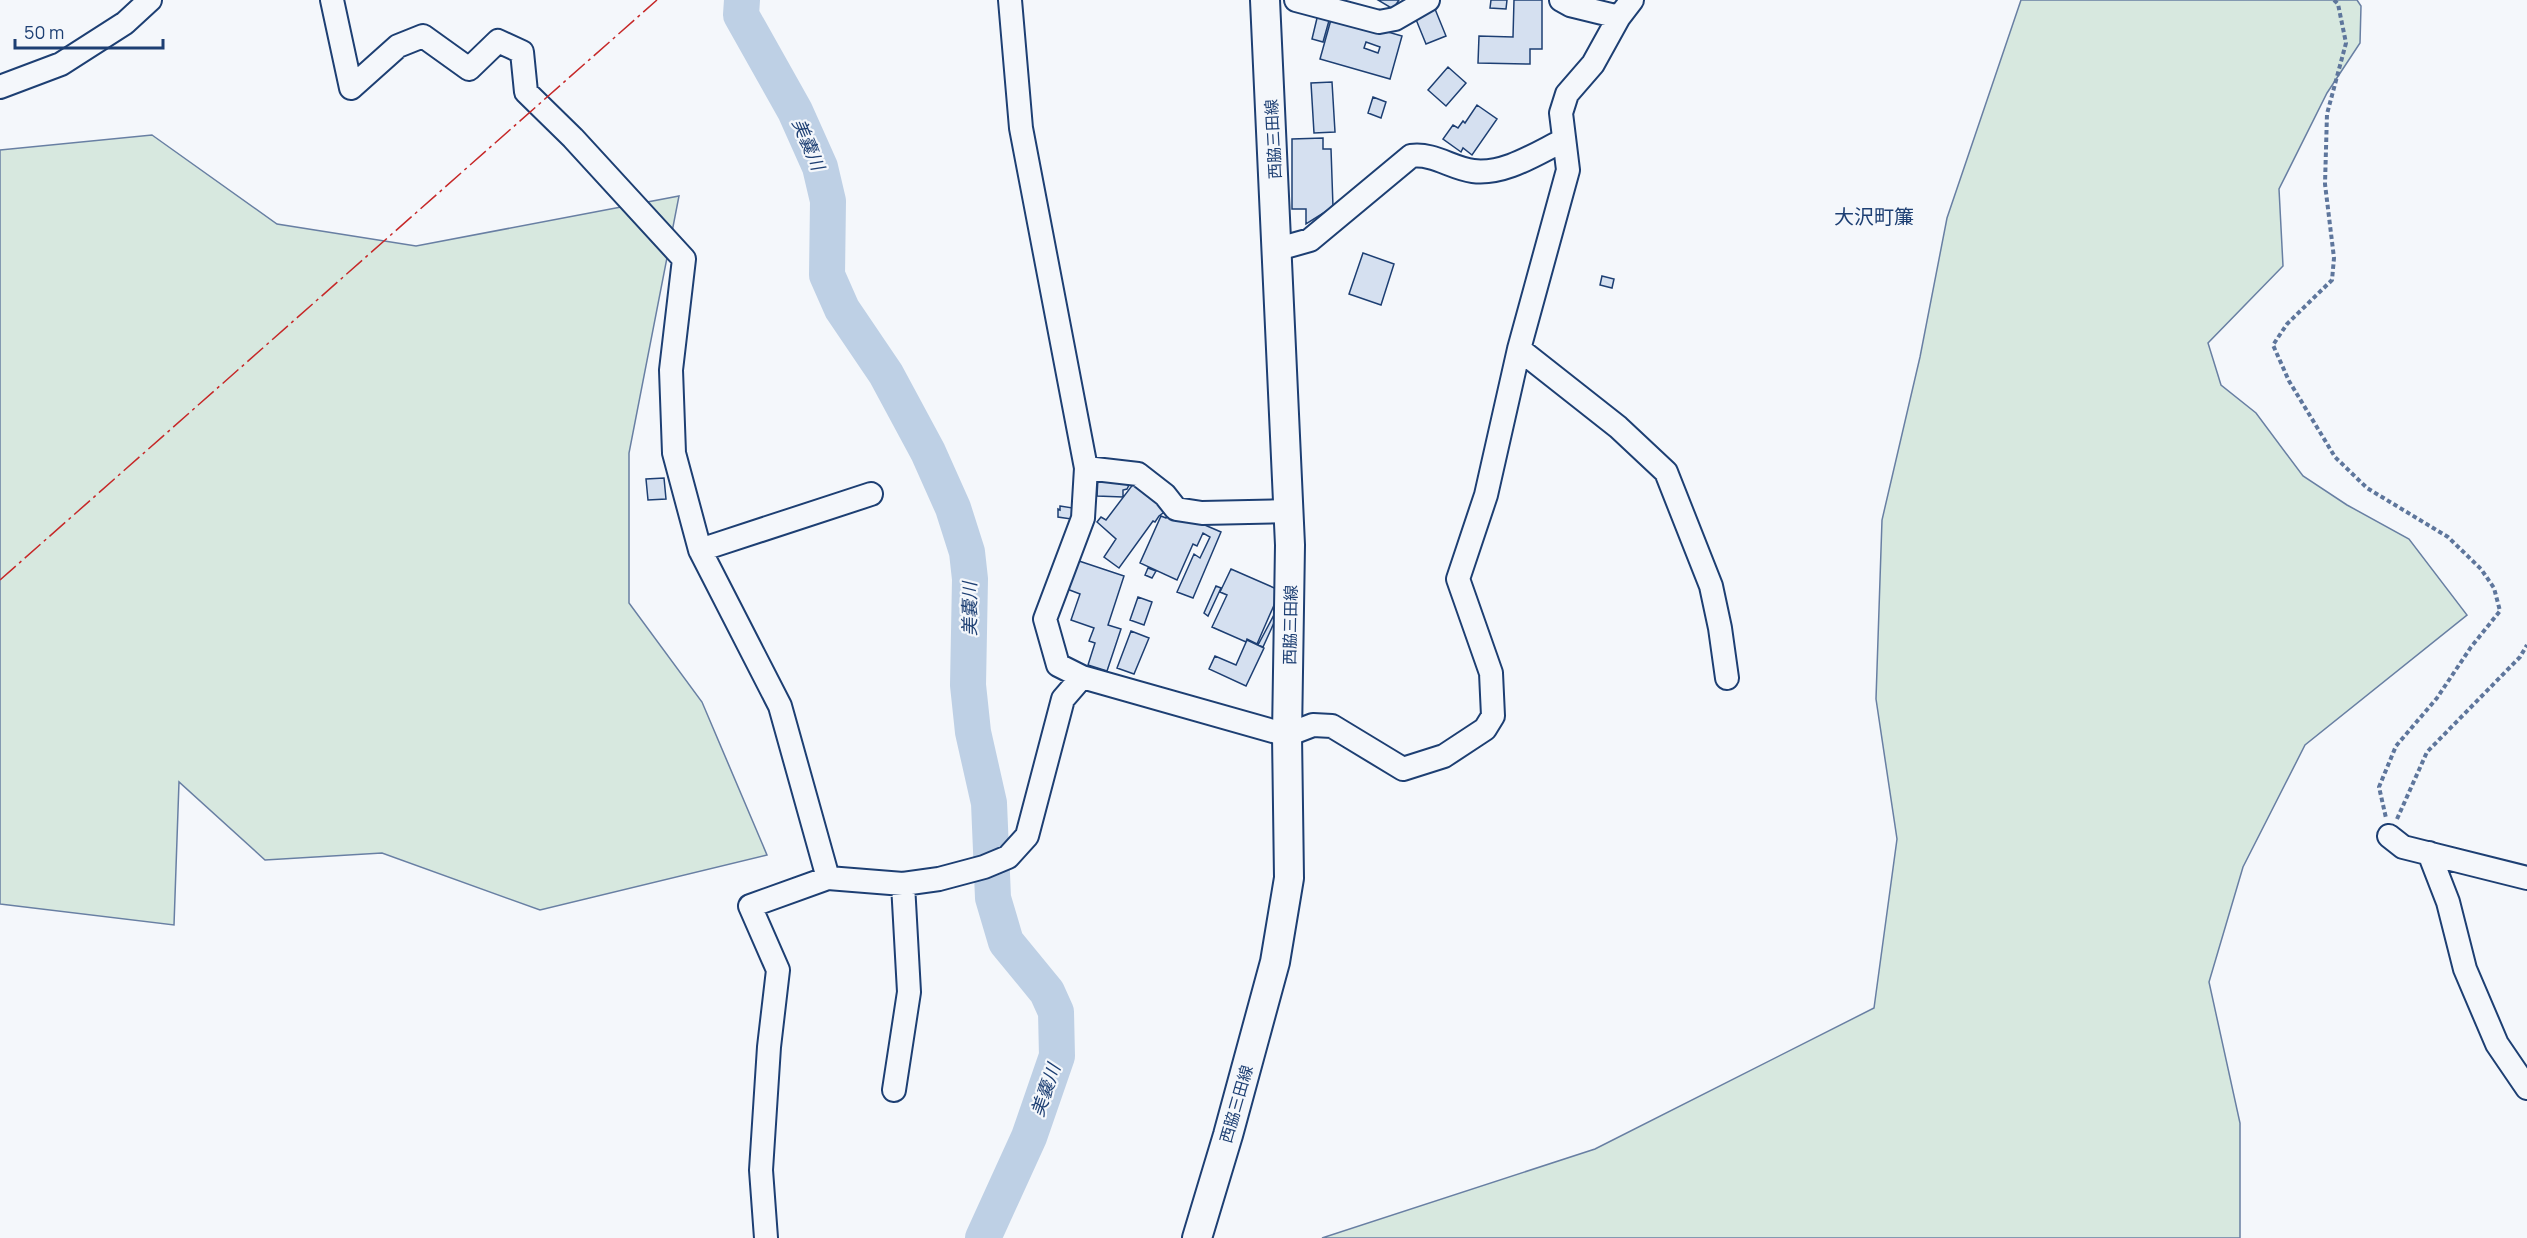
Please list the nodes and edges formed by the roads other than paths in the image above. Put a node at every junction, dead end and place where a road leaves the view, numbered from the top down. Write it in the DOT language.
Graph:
graph roads {
  1 [pos="150,0"];
  2 [pos="332,0"];
  3 [pos="1010,0"];
  4 [pos="1265,0"];
  5 [pos="1296,0"];
  6 [pos="1428,0"];
  7 [pos="1561,0"];
  8 [pos="1625,8"];
  9 [pos="0,87"];
  10 [pos="1564,140"];
  11 [pos="1278,249"];
  12 [pos="1518,349"];
  13 [pos="1086,468"];
  14 [pos="871,494"];
  15 [pos="1289,512"];
  16 [pos="700,550"];
  17 [pos="1082,676"];
  18 [pos="1727,678"];
  19 [pos="1287,735"];
  20 [pos="2389,836"];
  21 [pos="2429,853"];
  22 [pos="828,878"];
  23 [pos="2527,878"];
  24 [pos="903,884"];
  25 [pos="2527,1088"];
  26 [pos="894,1090"];
  27 [pos="766,1238"];
  28 [pos="1197,1238"];
  1 -- 9 [label="street"];
  2 -- 16 [label="street"];
  3 -- 13 [label="street"];
  4 -- 11 [label="main road, 西脇三田線"];
  5 -- 6 [label="street"];
  7 -- 8 [label="street"];
  8 -- 10 [label="street"];
  10 -- 11 [label="street"];
  10 -- 12 [label="street"];
  11 -- 15 [label="main road, 西脇三田線"];
  12 -- 18 [label="street"];
  12 -- 19 [label="street"];
  13 -- 15 [label="street"];
  13 -- 17 [label="street"];
  14 -- 16 [label="street"];
  15 -- 19 [label="main road, 西脇三田線"];
  16 -- 22 [label="street"];
  17 -- 19 [label="street"];
  17 -- 24 [label="street"];
  19 -- 28 [label="main road, 西脇三田線"];
  20 -- 21 [label="street"];
  21 -- 23 [label="street"];
  21 -- 25 [label="street"];
  22 -- 24 [label="street"];
  22 -- 27 [label="street"];
  24 -- 26 [label="street"];
}
